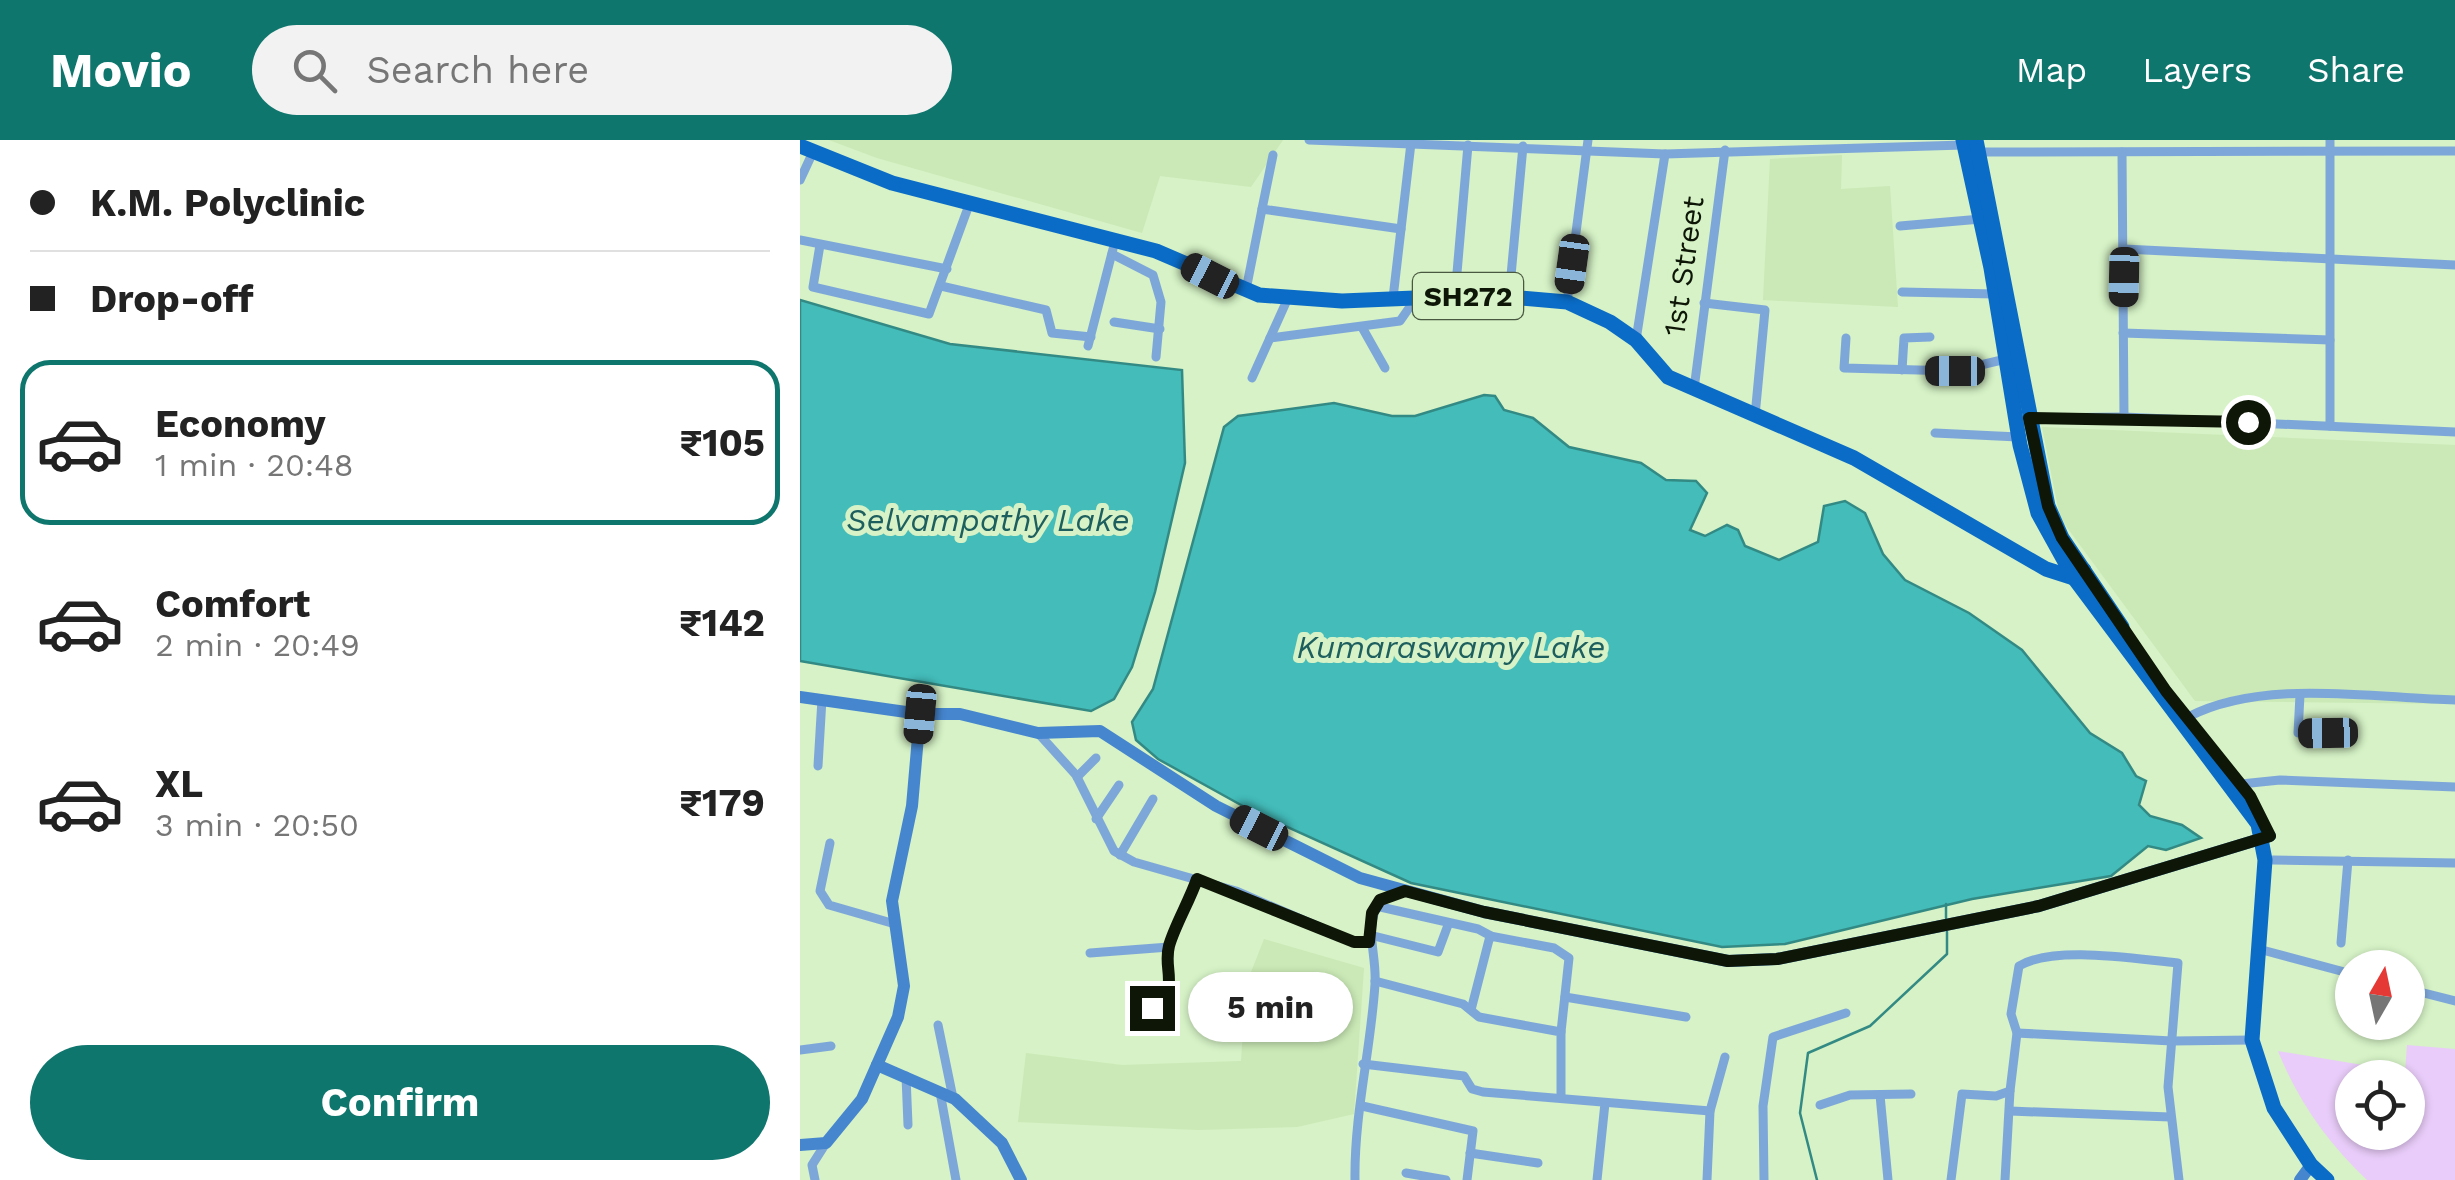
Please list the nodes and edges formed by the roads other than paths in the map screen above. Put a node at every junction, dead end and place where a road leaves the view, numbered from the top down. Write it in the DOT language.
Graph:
graph roads {
  1 [pos="1309,140"];
  2 [pos="1676,140"];
  3 [pos="1410,143"];
  4 [pos="1588,144"];
  5 [pos="1970,144"];
  6 [pos="2330,144"];
  7 [pos="1468,145"];
  8 [pos="1774,145"];
  9 [pos="2234,145"];
  10 [pos="1523,146"];
  11 [pos="2434,146"];
  12 [pos="806,149"];
  13 [pos="1725,150"];
  14 [pos="2455,151"];
  15 [pos="2122,152"];
  16 [pos="1671,154"];
  17 [pos="1274,155"];
  18 [pos="800,180"];
  19 [pos="970,205"];
  20 [pos="1262,209"];
  21 [pos="1981,219"];
  22 [pos="1900,226"];
  23 [pos="1401,229"];
  24 [pos="800,240"];
  25 [pos="820,244"];
  26 [pos="1113,247"];
  27 [pos="2124,249"];
  28 [pos="2332,262"];
  29 [pos="2455,265"];
  30 [pos="947,269"];
  31 [pos="941,286"];
  32 [pos="1246,291"];
  33 [pos="1902,292"];
  34 [pos="1995,294"];
  35 [pos="1455,296"];
  36 [pos="1508,297"];
  37 [pos="1288,298"];
  38 [pos="1393,298"];
  39 [pos="1416,298"];
  40 [pos="1566,302"];
  41 [pos="1704,304"];
  42 [pos="1114,322"];
  43 [pos="1160,328"];
  44 [pos="1363,329"];
  45 [pos="2122,333"];
  46 [pos="1270,338"];
  47 [pos="1846,338"];
  48 [pos="1930,338"];
  49 [pos="1636,340"];
  50 [pos="2330,340"];
  51 [pos="1156,356"];
  52 [pos="2006,359"];
  53 [pos="1385,368"];
  54 [pos="1902,370"];
  55 [pos="1252,378"];
  56 [pos="1694,388"];
  57 [pos="1755,417"];
  58 [pos="2124,417"];
  59 [pos="2029,418"];
  60 [pos="2330,426"];
  61 [pos="2455,432"];
  62 [pos="1934,433"];
  63 [pos="2018,437"];
  64 [pos="2079,574"];
  65 [pos="2300,695"];
  66 [pos="800,696"];
  67 [pos="822,699"];
  68 [pos="2455,700"];
  69 [pos="920,714"];
  70 [pos="2188,717"];
  71 [pos="2328,733"];
  72 [pos="1038,734"];
  73 [pos="1096,758"];
  74 [pos="818,766"];
  75 [pos="1077,777"];
  76 [pos="2241,784"];
  77 [pos="1119,785"];
  78 [pos="2455,787"];
  79 [pos="1153,799"];
  80 [pos="1096,819"];
  81 [pos="830,843"];
  82 [pos="2268,846"];
  83 [pos="1120,854"];
  84 [pos="2348,860"];
  85 [pos="2455,863"];
  86 [pos="1197,879"];
  87 [pos="1405,891"];
  88 [pos="1376,906"];
  89 [pos="895,924"];
  90 [pos="1448,925"];
  91 [pos="1491,936"];
  92 [pos="1369,939"];
  93 [pos="2341,942"];
  94 [pos="1169,947"];
  95 [pos="2266,951"];
  96 [pos="1090,953"];
  97 [pos="2335,969"];
  98 [pos="1376,981"];
  99 [pos="2425,993"];
  100 [pos="1564,997"];
  101 [pos="2455,1001"];
  102 [pos="1152,1008"];
  103 [pos="1471,1010"];
  104 [pos="1846,1013"];
  105 [pos="1686,1017"];
  106 [pos="938,1024"];
  107 [pos="1561,1032"];
  108 [pos="2017,1033"];
  109 [pos="2252,1040"];
  110 [pos="2172,1041"];
  111 [pos="831,1046"];
  112 [pos="800,1050"];
  113 [pos="1726,1057"];
  114 [pos="1363,1064"];
  115 [pos="877,1066"];
  116 [pos="906,1076"];
  117 [pos="2010,1091"];
  118 [pos="1880,1094"];
  119 [pos="1910,1094"];
  120 [pos="947,1095"];
  121 [pos="1561,1098"];
  122 [pos="1604,1103"];
  123 [pos="1820,1105"];
  124 [pos="1362,1106"];
  125 [pos="1710,1110"];
  126 [pos="2010,1111"];
  127 [pos="2170,1117"];
  128 [pos="908,1125"];
  129 [pos="826,1143"];
  130 [pos="800,1145"];
  131 [pos="1470,1153"];
  132 [pos="1538,1163"];
  133 [pos="2310,1165"];
  134 [pos="1406,1173"];
  135 [pos="815,1180"];
  136 [pos="956,1180"];
  137 [pos="1021,1180"];
  138 [pos="1355,1180"];
  139 [pos="1446,1180"];
  140 [pos="1467,1180"];
  141 [pos="1597,1180"];
  142 [pos="1707,1180"];
  143 [pos="1764,1180"];
  144 [pos="1888,1180"];
  145 [pos="1951,1180"];
  146 [pos="2005,1180"];
  147 [pos="2179,1180"];
  148 [pos="2300,1180"];
  149 [pos="2327,1180"];
  150 [pos="2339,1180"];
  1 -- 3 [label="street"];
  2 -- 16 [label="street"];
  3 -- 7 [label="street"];
  3 -- 23 [label="street"];
  4 -- 10 [label="street"];
  4 -- 16 [label="street"];
  4 -- 40 [label="street"];
  5 -- 8 [label="street"];
  5 -- 15 [label="street"];
  5 -- 21 [label="main road"];
  5 -- 59 [label="main road"];
  6 -- 9 [label="street"];
  6 -- 11 [label="street"];
  6 -- 28 [label="street"];
  7 -- 10 [label="street"];
  7 -- 35 [label="street"];
  8 -- 13 [label="street"];
  9 -- 15 [label="street"];
  10 -- 36 [label="street"];
  11 -- 14 [label="street"];
  12 -- 18 [label="street"];
  12 -- 19 [label="main road, SH272"];
  13 -- 16 [label="street"];
  13 -- 41 [label="street, 1st Street"];
  15 -- 27 [label="street"];
  16 -- 49 [label="street"];
  17 -- 20 [label="street"];
  19 -- 26 [label="main road, SH272"];
  19 -- 30 [label="street"];
  20 -- 23 [label="street"];
  20 -- 32 [label="street"];
  21 -- 22 [label="street"];
  21 -- 34 [label="main road"];
  23 -- 38 [label="street"];
  24 -- 25 [label="street"];
  25 -- 30 [label="street"];
  25 -- 31 [label="street"];
  26 -- 31 [label="street"];
  26 -- 32 [label="main road, SH272"];
  26 -- 43 [label="street"];
  27 -- 28 [label="street"];
  27 -- 45 [label="street"];
  28 -- 29 [label="street"];
  28 -- 50 [label="street"];
  30 -- 31 [label="street"];
  32 -- 37 [label="main road, SH272"];
  33 -- 34 [label="street"];
  34 -- 52 [label="main road"];
  35 -- 36 [label="main road, SH272"];
  35 -- 39 [label="main road, SH272"];
  36 -- 40 [label="main road, SH272"];
  37 -- 38 [label="main road, SH272"];
  37 -- 46 [label="street"];
  38 -- 39 [label="main road, SH272"];
  39 -- 44 [label="street"];
  40 -- 49 [label="main road, SH272"];
  41 -- 56 [label="street, 1st Street"];
  41 -- 57 [label="street"];
  42 -- 43 [label="street"];
  43 -- 51 [label="street"];
  44 -- 46 [label="street"];
  44 -- 53 [label="street"];
  45 -- 50 [label="street"];
  45 -- 58 [label="street"];
  46 -- 55 [label="street"];
  47 -- 54 [label="street"];
  48 -- 54 [label="street"];
  49 -- 56 [label="main road, SH272"];
  50 -- 60 [label="street"];
  52 -- 54 [label="street"];
  52 -- 63 [label="main road"];
  56 -- 57 [label="main road, SH272"];
  57 -- 64 [label="main road, SH272"];
  58 -- 59 [label="street"];
  58 -- 60 [label="street"];
  59 -- 64 [label="main road"];
  60 -- 61 [label="street"];
  62 -- 63 [label="street"];
  63 -- 64 [label="main road"];
  64 -- 70 [label="main road"];
  64 -- 82 [label="main road"];
  65 -- 68 [label="street"];
  65 -- 70 [label="street"];
  65 -- 71 [label="street"];
  66 -- 67 [label="street"];
  67 -- 69 [label="street"];
  67 -- 74 [label="street"];
  69 -- 72 [label="street"];
  69 -- 89 [label="street"];
  70 -- 76 [label="main road"];
  72 -- 75 [label="street"];
  72 -- 87 [label="street"];
  73 -- 75 [label="street"];
  75 -- 80 [label="street"];
  76 -- 78 [label="street"];
  76 -- 82 [label="main road"];
  77 -- 80 [label="street"];
  79 -- 83 [label="street"];
  80 -- 83 [label="street"];
  81 -- 89 [label="street"];
  82 -- 84 [label="street"];
  82 -- 87 [label="street"];
  82 -- 95 [label="main road"];
  82 -- 109 [label="main road"];
  83 -- 86 [label="street"];
  84 -- 85 [label="street"];
  84 -- 93 [label="street"];
  86 -- 92 [label="street"];
  86 -- 94 [label="street"];
  87 -- 88 [label="street"];
  88 -- 90 [label="street"];
  88 -- 92 [label="street"];
  89 -- 115 [label="street"];
  90 -- 91 [label="street"];
  90 -- 92 [label="street"];
  91 -- 100 [label="street"];
  91 -- 103 [label="street"];
  92 -- 98 [label="street"];
  94 -- 96 [label="street"];
  94 -- 102 [label="street"];
  95 -- 97 [label="street"];
  95 -- 150 [label="main road"];
  98 -- 103 [label="street"];
  98 -- 114 [label="street"];
  99 -- 101 [label="street"];
  100 -- 105 [label="street"];
  100 -- 107 [label="street"];
  103 -- 107 [label="street"];
  104 -- 143 [label="street"];
  106 -- 120 [label="street"];
  107 -- 121 [label="street"];
  108 -- 110 [label="street"];
  108 -- 110 [label="street"];
  108 -- 117 [label="street"];
  109 -- 110 [label="street"];
  109 -- 133 [label="main road"];
  110 -- 127 [label="street"];
  111 -- 112 [label="street"];
  113 -- 125 [label="street"];
  114 -- 121 [label="street"];
  114 -- 124 [label="street"];
  115 -- 116 [label="street"];
  115 -- 129 [label="street"];
  116 -- 120 [label="street"];
  116 -- 128 [label="street"];
  117 -- 126 [label="street"];
  117 -- 145 [label="street"];
  118 -- 119 [label="street"];
  118 -- 123 [label="street"];
  118 -- 144 [label="street"];
  120 -- 136 [label="street"];
  120 -- 137 [label="street"];
  121 -- 122 [label="street"];
  122 -- 125 [label="street"];
  122 -- 141 [label="street"];
  124 -- 131 [label="street"];
  124 -- 138 [label="street"];
  125 -- 142 [label="street"];
  126 -- 127 [label="street"];
  126 -- 146 [label="street"];
  127 -- 147 [label="street"];
  129 -- 130 [label="street"];
  129 -- 135 [label="street"];
  131 -- 132 [label="street"];
  131 -- 140 [label="street"];
  133 -- 148 [label="street"];
  133 -- 149 [label="main road"];
  134 -- 139 [label="street"];
}
